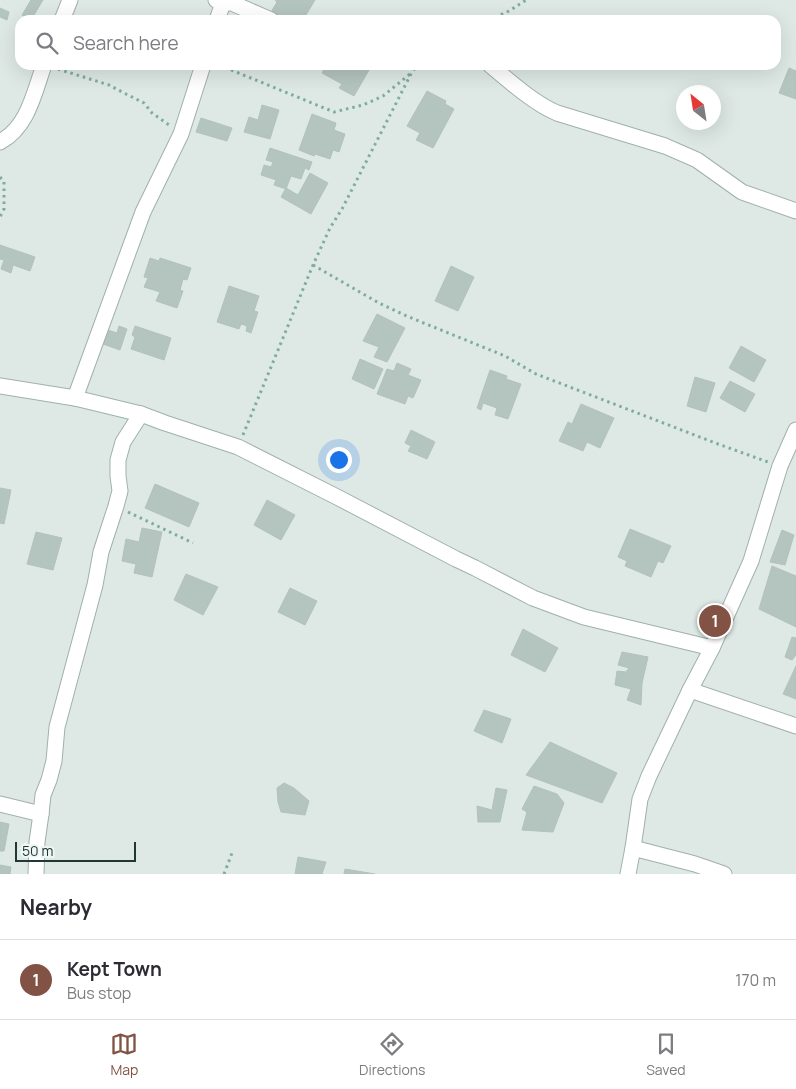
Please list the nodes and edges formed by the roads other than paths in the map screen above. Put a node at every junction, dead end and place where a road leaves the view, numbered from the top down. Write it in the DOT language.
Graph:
graph roads {
  1 [pos="70,0"];
  2 [pos="226,2"];
  3 [pos="64,15"];
  4 [pos="220,15"];
  5 [pos="258,15"];
  6 [pos="48,70"];
  7 [pos="201,70"];
  8 [pos="496,70"];
  9 [pos="0,142"];
  10 [pos="796,211"];
  11 [pos="0,386"];
  12 [pos="75,398"];
  13 [pos="141,414"];
  14 [pos="796,430"];
  15 [pos="712,648"];
  16 [pos="690,690"];
  17 [pos="796,726"];
  18 [pos="0,804"];
  19 [pos="41,814"];
  20 [pos="633,848"];
  21 [pos="36,874"];
  22 [pos="628,874"];
  23 [pos="724,874"];
  1 -- 3 [label="street"];
  2 -- 4 [label="street"];
  2 -- 5 [label="street"];
  6 -- 9 [label="street"];
  7 -- 12 [label="street"];
  8 -- 10 [label="street"];
  11 -- 12 [label="street"];
  12 -- 13 [label="street"];
  13 -- 15 [label="street"];
  13 -- 19 [label="street"];
  14 -- 15 [label="street"];
  15 -- 16 [label="street"];
  16 -- 17 [label="street"];
  16 -- 20 [label="street"];
  18 -- 19 [label="street"];
  19 -- 21 [label="street"];
  20 -- 22 [label="street"];
  20 -- 23 [label="street"];
}
